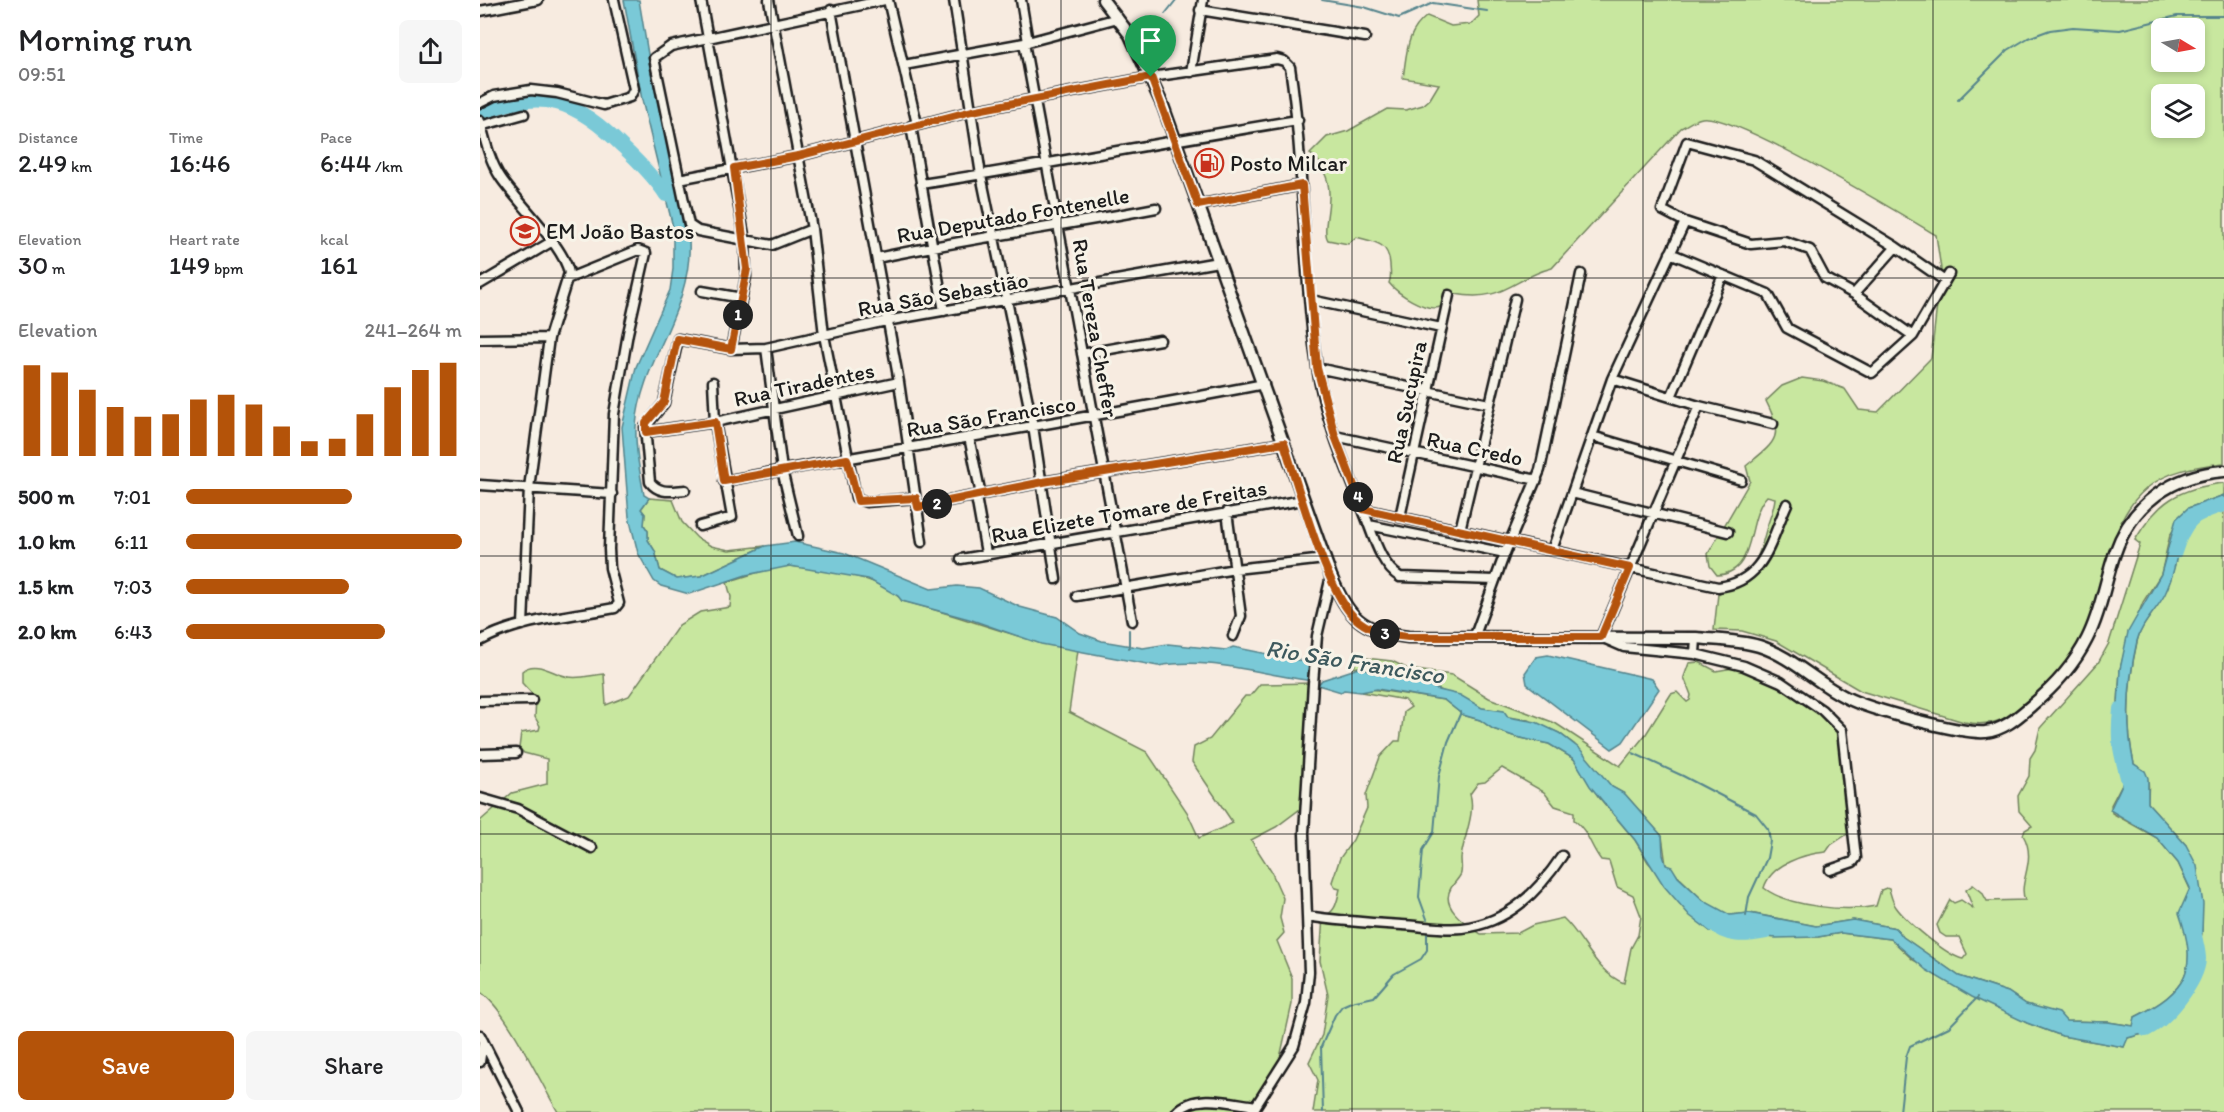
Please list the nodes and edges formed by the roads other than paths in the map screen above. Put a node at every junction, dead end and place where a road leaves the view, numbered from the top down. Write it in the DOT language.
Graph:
graph roads {
  1 [pos="538,0"];
  2 [pos="614,0"];
  3 [pos="701,0"];
  4 [pos="769,0"];
  5 [pos="887,0"];
  6 [pos="954,0"];
  7 [pos="1021,0"];
  8 [pos="1103,0"];
  9 [pos="1203,0"];
  10 [pos="831,10"];
  11 [pos="1200,10"];
  12 [pos="480,11"];
  13 [pos="1118,18"];
  14 [pos="773,23"];
  15 [pos="1365,37"];
  16 [pos="708,38"];
  17 [pos="1026,42"];
  18 [pos="963,52"];
  19 [pos="904,66"];
  20 [pos="1191,72"];
  21 [pos="1151,77"];
  22 [pos="1033,99"];
  23 [pos="480,102"];
  24 [pos="972,111"];
  25 [pos="524,114"];
  26 [pos="1298,120"];
  27 [pos="480,124"];
  28 [pos="914,125"];
  29 [pos="1175,140"];
  30 [pos="856,141"];
  31 [pos="798,156"];
  32 [pos="1046,165"];
  33 [pos="734,168"];
  34 [pos="981,175"];
  35 [pos="679,178"];
  36 [pos="921,184"];
  37 [pos="1302,185"];
  38 [pos="1198,205"];
  39 [pos="1156,208"];
  40 [pos="1685,222"];
  41 [pos="1059,227"];
  42 [pos="812,229"];
  43 [pos="995,237"];
  44 [pos="745,240"];
  45 [pos="551,242"];
  46 [pos="933,246"];
  47 [pos="1896,247"];
  48 [pos="1670,253"];
  49 [pos="877,258"];
  50 [pos="1218,262"];
  51 [pos="1581,274"];
  52 [pos="1723,275"];
  53 [pos="569,278"];
  54 [pos="480,284"];
  55 [pos="1070,290"];
  56 [pos="702,291"];
  57 [pos="1854,294"];
  58 [pos="1449,295"];
  59 [pos="742,298"];
  60 [pos="1515,299"];
  61 [pos="1008,300"];
  62 [pos="1311,300"];
  63 [pos="944,311"];
  64 [pos="886,321"];
  65 [pos="1441,328"];
  66 [pos="824,335"];
  67 [pos="1913,336"];
  68 [pos="549,338"];
  69 [pos="480,339"];
  70 [pos="1160,340"];
  71 [pos="766,348"];
  72 [pos="731,349"];
  73 [pos="1082,354"];
  74 [pos="1317,368"];
  75 [pos="1612,379"];
  76 [pos="713,382"];
  77 [pos="899,382"];
  78 [pos="1263,384"];
  79 [pos="1426,390"];
  80 [pos="836,397"];
  81 [pos="1671,397"];
  82 [pos="1490,404"];
  83 [pos="1699,406"];
  84 [pos="773,409"];
  85 [pos="1094,417"];
  86 [pos="715,422"];
  87 [pos="1773,423"];
  88 [pos="1033,426"];
  89 [pos="646,432"];
  90 [pos="969,436"];
  91 [pos="1335,436"];
  92 [pos="1592,436"];
  93 [pos="1284,443"];
  94 [pos="908,447"];
  95 [pos="1413,454"];
  96 [pos="847,459"];
  97 [pos="1676,460"];
  98 [pos="1474,466"];
  99 [pos="782,470"];
  100 [pos="2224,471"];
  101 [pos="1103,473"];
  102 [pos="1537,480"];
  103 [pos="1741,480"];
  104 [pos="724,481"];
  105 [pos="1043,482"];
  106 [pos="480,485"];
  107 [pos="529,488"];
  108 [pos="685,490"];
  109 [pos="1572,492"];
  110 [pos="612,494"];
  111 [pos="978,496"];
  112 [pos="916,498"];
  113 [pos="1303,500"];
  114 [pos="1787,504"];
  115 [pos="918,507"];
  116 [pos="1363,509"];
  117 [pos="1227,512"];
  118 [pos="1653,515"];
  119 [pos="1400,517"];
  120 [pos="1369,525"];
  121 [pos="700,526"];
  122 [pos="1460,530"];
  123 [pos="1113,531"];
  124 [pos="1728,532"];
  125 [pos="798,536"];
  126 [pos="1511,540"];
  127 [pos="922,542"];
  128 [pos="1052,542"];
  129 [pos="1552,550"];
  130 [pos="986,553"];
  131 [pos="1505,553"];
  132 [pos="962,559"];
  133 [pos="1325,560"];
  134 [pos="1630,568"];
  135 [pos="1235,569"];
  136 [pos="1331,576"];
  137 [pos="1056,579"];
  138 [pos="1495,580"];
  139 [pos="1125,587"];
  140 [pos="1077,596"];
  141 [pos="1132,621"];
  142 [pos="523,625"];
  143 [pos="1233,636"];
  144 [pos="1601,637"];
  145 [pos="1474,638"];
  146 [pos="1696,638"];
  147 [pos="480,642"];
  148 [pos="1695,654"];
  149 [pos="532,700"];
  150 [pos="480,701"];
  151 [pos="516,753"];
  152 [pos="480,754"];
  153 [pos="480,798"];
  154 [pos="592,848"];
  155 [pos="1562,856"];
  156 [pos="1830,870"];
  157 [pos="1307,916"];
  158 [pos="482,1038"];
  159 [pos="480,1062"];
  160 [pos="1254,1109"];
  161 [pos="519,1112"];
  162 [pos="1177,1112"];
  1 -- 12 [label="street"];
  2 -- 23 [label="street"];
  3 -- 16 [label="street"];
  4 -- 14 [label="street"];
  5 -- 10 [label="street"];
  5 -- 19 [label="street"];
  6 -- 18 [label="street"];
  7 -- 17 [label="street, Rua Tereza Cheffer"];
  8 -- 13 [label="main road"];
  9 -- 11 [label="street"];
  10 -- 14 [label="street"];
  10 -- 30 [label="street"];
  11 -- 15 [label="street"];
  11 -- 20 [label="street"];
  13 -- 17 [label="street"];
  13 -- 21 [label="main road"];
  14 -- 16 [label="street"];
  14 -- 31 [label="street"];
  16 -- 33 [label="street"];
  16 -- 35 [label="street"];
  17 -- 18 [label="street"];
  17 -- 22 [label="street, Rua Tereza Cheffer"];
  18 -- 19 [label="street"];
  18 -- 24 [label="street"];
  19 -- 28 [label="street"];
  20 -- 21 [label="street"];
  20 -- 26 [label="street"];
  21 -- 22 [label="street"];
  21 -- 29 [label="main road"];
  22 -- 24 [label="street"];
  22 -- 32 [label="street, Rua Tereza Cheffer"];
  24 -- 28 [label="street"];
  24 -- 34 [label="street"];
  25 -- 27 [label="street"];
  26 -- 29 [label="street"];
  26 -- 37 [label="street"];
  27 -- 45 [label="street"];
  28 -- 30 [label="street"];
  28 -- 36 [label="street"];
  29 -- 32 [label="street"];
  29 -- 38 [label="main road"];
  30 -- 31 [label="street"];
  30 -- 49 [label="street"];
  31 -- 33 [label="street"];
  31 -- 42 [label="street"];
  32 -- 34 [label="street"];
  32 -- 41 [label="street, Rua Tereza Cheffer"];
  33 -- 35 [label="street"];
  33 -- 44 [label="street"];
  34 -- 36 [label="street"];
  34 -- 43 [label="street"];
  35 -- 44 [label="street"];
  36 -- 46 [label="street"];
  37 -- 38 [label="street"];
  37 -- 62 [label="street"];
  38 -- 50 [label="main road"];
  39 -- 41 [label="street, Rua Deputado Fontenelle"];
  40 -- 47 [label="street"];
  40 -- 48 [label="street"];
  40 -- 57 [label="street"];
  41 -- 43 [label="street, Rua Deputado Fontenelle"];
  41 -- 55 [label="street, Rua Tereza Cheffer"];
  42 -- 44 [label="street"];
  42 -- 66 [label="street"];
  43 -- 46 [label="street, Rua Deputado Fontenelle"];
  43 -- 61 [label="street"];
  44 -- 59 [label="street"];
  45 -- 53 [label="street"];
  45 -- 54 [label="street"];
  46 -- 49 [label="street, Rua Deputado Fontenelle"];
  46 -- 63 [label="street"];
  47 -- 57 [label="street"];
  47 -- 67 [label="street"];
  48 -- 52 [label="street"];
  48 -- 75 [label="street"];
  49 -- 64 [label="street"];
  50 -- 55 [label="street, Rua São Sebastião"];
  50 -- 78 [label="main road"];
  51 -- 102 [label="street"];
  52 -- 67 [label="street"];
  52 -- 81 [label="street"];
  53 -- 68 [label="street"];
  53 -- 110 [label="street"];
  55 -- 61 [label="street, Rua São Sebastião"];
  55 -- 73 [label="street, Rua Tereza Cheffer"];
  56 -- 59 [label="street"];
  57 -- 67 [label="street"];
  58 -- 65 [label="street, Rua Sucupira"];
  59 -- 72 [label="street"];
  60 -- 82 [label="street"];
  61 -- 63 [label="street, Rua São Sebastião"];
  61 -- 88 [label="street"];
  62 -- 65 [label="street"];
  62 -- 74 [label="street"];
  63 -- 64 [label="street, Rua São Sebastião"];
  64 -- 66 [label="street, Rua São Sebastião"];
  64 -- 77 [label="street"];
  65 -- 79 [label="street, Rua Sucupira"];
  66 -- 71 [label="street, Rua São Sebastião"];
  66 -- 80 [label="street"];
  68 -- 69 [label="street"];
  68 -- 107 [label="street"];
  70 -- 73 [label="street"];
  71 -- 72 [label="street, Rua São Sebastião"];
  71 -- 84 [label="street"];
  72 -- 89 [label="street, Rua São Sebastião"];
  73 -- 85 [label="street, Rua Tereza Cheffer"];
  74 -- 79 [label="street"];
  74 -- 91 [label="street"];
  75 -- 81 [label="street"];
  75 -- 92 [label="street"];
  76 -- 86 [label="street"];
  77 -- 80 [label="street, Rua Tiradentes"];
  77 -- 94 [label="street"];
  78 -- 85 [label="street, Rua São Francisco"];
  78 -- 93 [label="main road"];
  79 -- 82 [label="street"];
  79 -- 95 [label="street, Rua Sucupira"];
  80 -- 84 [label="street, Rua Tiradentes"];
  80 -- 96 [label="street"];
  81 -- 83 [label="street"];
  82 -- 98 [label="street"];
  83 -- 87 [label="street"];
  83 -- 97 [label="street"];
  84 -- 86 [label="street, Rua Tiradentes"];
  84 -- 99 [label="street"];
  85 -- 88 [label="street, Rua São Francisco"];
  85 -- 101 [label="street, Rua Tereza Cheffer"];
  86 -- 89 [label="street, Rua Tiradentes"];
  86 -- 104 [label="street"];
  88 -- 90 [label="street, Rua São Francisco"];
  88 -- 105 [label="street"];
  89 -- 108 [label="street"];
  90 -- 94 [label="street, Rua São Francisco"];
  90 -- 111 [label="street"];
  91 -- 95 [label="street, Rua Credo"];
  91 -- 116 [label="street"];
  92 -- 97 [label="street"];
  92 -- 109 [label="street"];
  93 -- 101 [label="street"];
  93 -- 113 [label="main road"];
  94 -- 96 [label="street, Rua São Francisco"];
  94 -- 112 [label="street"];
  95 -- 98 [label="street, Rua Credo"];
  95 -- 119 [label="street, Rua Sucupira"];
  96 -- 99 [label="street, Rua São Francisco"];
  96 -- 112 [label="street"];
  97 -- 103 [label="street"];
  97 -- 118 [label="street"];
  98 -- 102 [label="street, Rua Credo"];
  98 -- 122 [label="street"];
  99 -- 104 [label="street, Rua São Francisco"];
  99 -- 125 [label="street"];
  100 -- 146 [label="main road"];
  101 -- 105 [label="street"];
  101 -- 123 [label="street, Rua Tereza Cheffer"];
  102 -- 126 [label="street"];
  104 -- 121 [label="street"];
  105 -- 111 [label="street"];
  105 -- 128 [label="street"];
  106 -- 107 [label="street"];
  107 -- 110 [label="street"];
  107 -- 142 [label="street"];
  109 -- 118 [label="street"];
  109 -- 129 [label="street"];
  110 -- 142 [label="street"];
  111 -- 115 [label="street"];
  111 -- 130 [label="street"];
  112 -- 115 [label="street"];
  113 -- 117 [label="street, Rua Elizete Tomare de Freitas"];
  113 -- 133 [label="main road"];
  114 -- 134 [label="street"];
  115 -- 127 [label="street"];
  116 -- 119 [label="street"];
  116 -- 120 [label="street"];
  117 -- 123 [label="street, Rua Elizete Tomare de Freitas"];
  117 -- 135 [label="street"];
  118 -- 124 [label="street"];
  118 -- 134 [label="street"];
  119 -- 122 [label="street"];
  120 -- 131 [label="street"];
  120 -- 138 [label="street"];
  122 -- 126 [label="street"];
  123 -- 128 [label="street, Rua Elizete Tomare de Freitas"];
  123 -- 139 [label="street, Rua Tereza Cheffer"];
  126 -- 129 [label="street"];
  126 -- 131 [label="street"];
  128 -- 130 [label="street, Rua Elizete Tomare de Freitas"];
  128 -- 137 [label="street"];
  129 -- 134 [label="street"];
  130 -- 132 [label="street, Rua Elizete Tomare de Freitas"];
  131 -- 138 [label="street"];
  133 -- 135 [label="street"];
  133 -- 136 [label="main road"];
  134 -- 144 [label="street"];
  135 -- 139 [label="street"];
  135 -- 143 [label="street"];
  136 -- 145 [label="main road"];
  136 -- 157 [label="street"];
  138 -- 145 [label="street"];
  139 -- 140 [label="street"];
  139 -- 141 [label="street, Rua Tereza Cheffer"];
  142 -- 147 [label="street"];
  144 -- 145 [label="main road"];
  144 -- 146 [label="main road"];
  144 -- 148 [label="street"];
  146 -- 148 [label="street"];
  148 -- 156 [label="street"];
  149 -- 150 [label="street"];
  151 -- 152 [label="street"];
  153 -- 154 [label="street"];
  155 -- 157 [label="street"];
  157 -- 160 [label="street"];
  158 -- 159 [label="street"];
  158 -- 161 [label="street"];
  160 -- 162 [label="street"];
}
